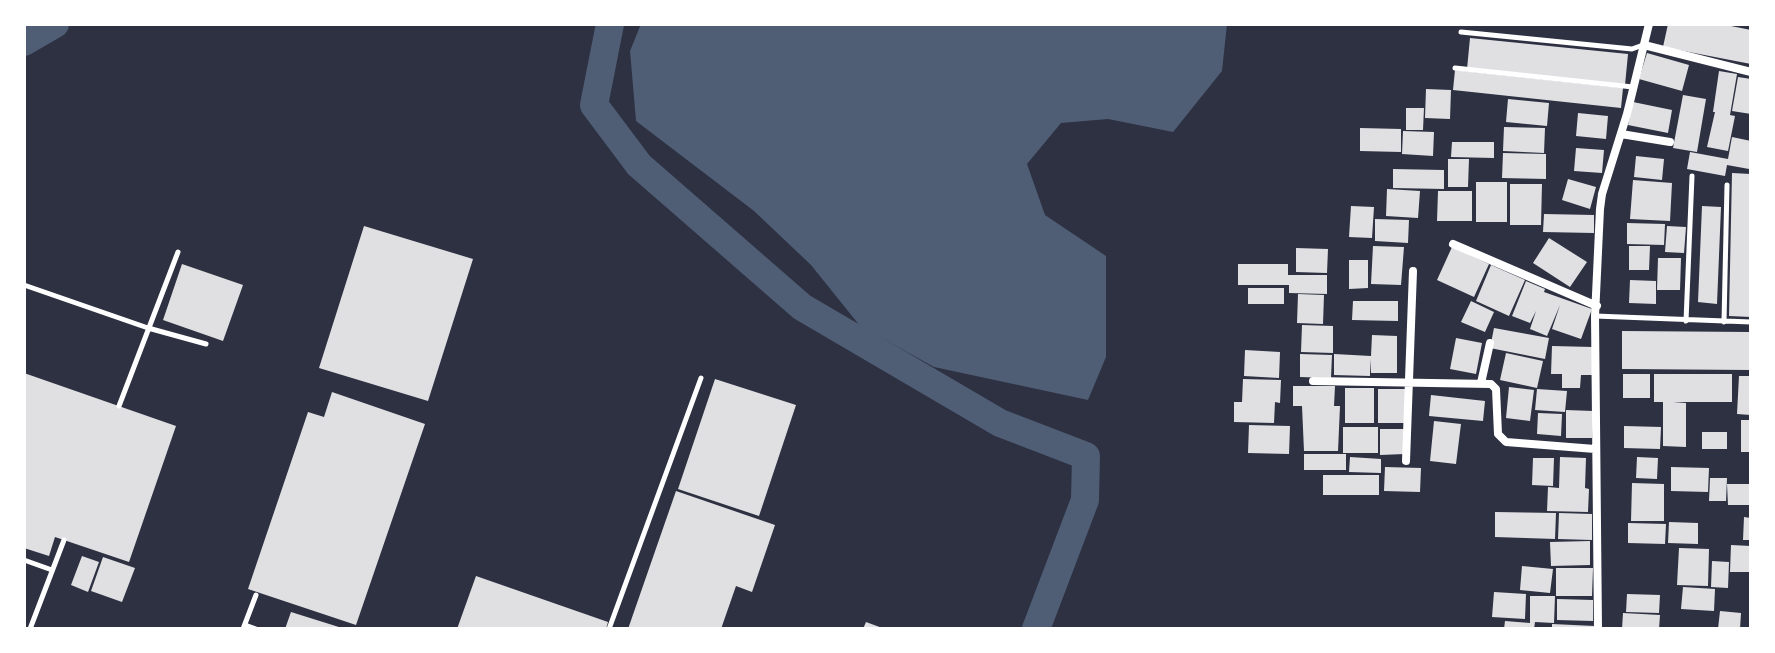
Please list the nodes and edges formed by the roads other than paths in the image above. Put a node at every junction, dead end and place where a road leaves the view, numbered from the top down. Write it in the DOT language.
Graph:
graph roads {
  1 [pos="1649,24"];
  2 [pos="1461,32"];
  3 [pos="1644,45"];
  4 [pos="1455,68"];
  5 [pos="1751,72"];
  6 [pos="1633,88"];
  7 [pos="1621,134"];
  8 [pos="1670,142"];
  9 [pos="1692,176"];
  10 [pos="1727,185"];
  11 [pos="1453,244"];
  12 [pos="178,252"];
  13 [pos="1413,271"];
  14 [pos="24,285"];
  15 [pos="1596,311"];
  16 [pos="1686,321"];
  17 [pos="1724,322"];
  18 [pos="1751,322"];
  19 [pos="148,328"];
  20 [pos="1490,343"];
  21 [pos="206,344"];
  22 [pos="701,378"];
  23 [pos="1313,381"];
  24 [pos="1481,383"];
  25 [pos="1409,384"];
  26 [pos="119,406"];
  27 [pos="1595,449"];
  28 [pos="1406,461"];
  29 [pos="64,540"];
  30 [pos="24,560"];
  31 [pos="52,570"];
  32 [pos="256,595"];
  33 [pos="244,627"];
  34 [pos="30,629"];
  35 [pos="256,629"];
  36 [pos="609,629"];
  37 [pos="1598,629"];
  1 -- 3 [label="street"];
  2 -- 3 [label="lane"];
  3 -- 5 [label="street"];
  3 -- 6 [label="street"];
  4 -- 6 [label="lane"];
  6 -- 7 [label="street"];
  7 -- 8 [label="street"];
  7 -- 15 [label="street"];
  9 -- 16 [label="lane"];
  10 -- 17 [label="lane"];
  11 -- 15 [label="street"];
  12 -- 19 [label="lane"];
  13 -- 25 [label="street"];
  14 -- 19 [label="lane"];
  15 -- 16 [label="lane"];
  15 -- 27 [label="street"];
  16 -- 17 [label="lane"];
  17 -- 18 [label="lane"];
  19 -- 21 [label="lane"];
  19 -- 26 [label="lane"];
  20 -- 24 [label="street"];
  22 -- 36 [label="lane"];
  23 -- 25 [label="street"];
  24 -- 25 [label="street"];
  24 -- 27 [label="street"];
  25 -- 28 [label="street"];
  27 -- 37 [label="street"];
  29 -- 31 [label="lane"];
  30 -- 31 [label="lane"];
  31 -- 34 [label="lane"];
  32 -- 33 [label="lane"];
  33 -- 35 [label="lane"];
}
